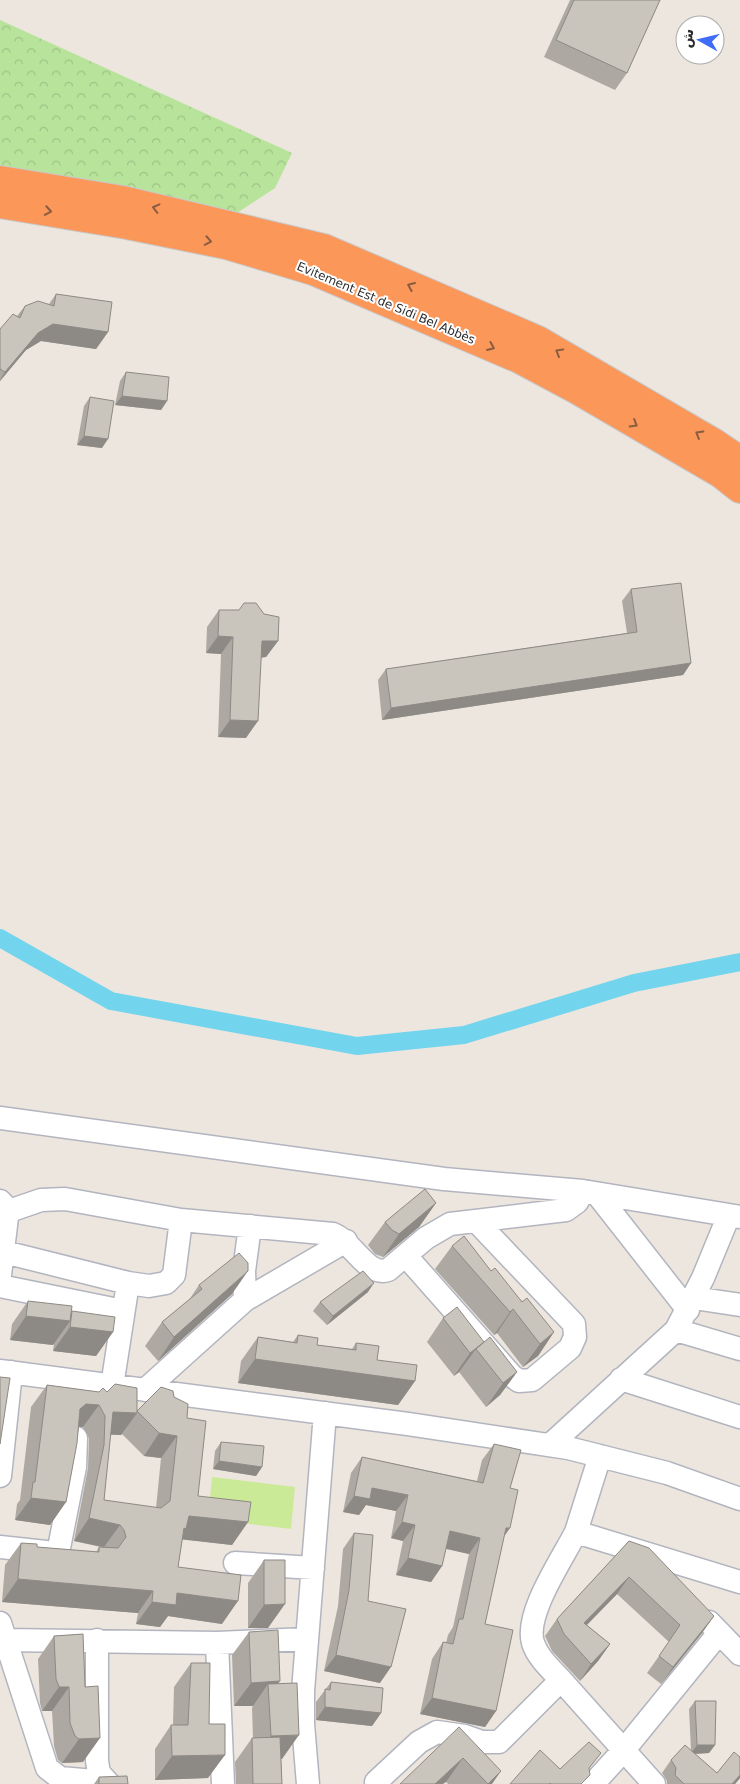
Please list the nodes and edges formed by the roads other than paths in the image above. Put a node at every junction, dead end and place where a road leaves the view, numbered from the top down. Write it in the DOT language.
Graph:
graph roads {
  1 [pos="0,180"];
  2 [pos="0,204"];
  3 [pos="740,460"];
  4 [pos="740,489"];
  5 [pos="0,1118"];
  6 [pos="590,1192"];
  7 [pos="4,1205"];
  8 [pos="734,1216"];
  9 [pos="181,1220"];
  10 [pos="476,1221"];
  11 [pos="250,1226"];
  12 [pos="346,1241"];
  13 [pos="4,1252"];
  14 [pos="406,1256"];
  15 [pos="0,1275"];
  16 [pos="128,1283"];
  17 [pos="0,1286"];
  18 [pos="244,1300"];
  19 [pos="691,1304"];
  20 [pos="740,1305"];
  21 [pos="123,1311"];
  22 [pos="676,1330"];
  23 [pos="740,1349"];
  24 [pos="5,1371"];
  25 [pos="621,1379"];
  26 [pos="112,1386"];
  27 [pos="145,1390"];
  28 [pos="325,1413"];
  29 [pos="740,1417"];
  30 [pos="76,1438"];
  31 [pos="550,1445"];
  32 [pos="600,1456"];
  33 [pos="0,1476"];
  34 [pos="740,1499"];
  35 [pos="576,1532"];
  36 [pos="0,1546"];
  37 [pos="647,1555"];
  38 [pos="235,1563"];
  39 [pos="313,1568"];
  40 [pos="740,1582"];
  41 [pos="673,1584"];
  42 [pos="693,1604"];
  43 [pos="3,1631"];
  44 [pos="719,1633"];
  45 [pos="307,1639"];
  46 [pos="97,1640"];
  47 [pos="217,1643"];
  48 [pos="740,1654"];
  49 [pos="561,1680"];
  50 [pos="623,1751"];
  51 [pos="56,1779"];
  52 [pos="376,1782"];
  53 [pos="107,1783"];
  54 [pos="222,1784"];
  55 [pos="308,1784"];
  56 [pos="593,1784"];
  57 [pos="654,1784"];
  3 -- 1 [label="highway, Evitement Est de Sidi Bel Abbès, one-way"];
  2 -- 4 [label="highway, Evitement Est de Sidi Bel Abbès, one-way"];
  5 -- 6 [label="street"];
  6 -- 8 [label="street"];
  6 -- 10 [label="street"];
  6 -- 19 [label="street"];
  7 -- 9 [label="street"];
  7 -- 13 [label="street"];
  8 -- 19 [label="street"];
  9 -- 11 [label="street"];
  9 -- 16 [label="street"];
  10 -- 14 [label="street"];
  10 -- 14 [label="street"];
  11 -- 12 [label="street"];
  11 -- 18 [label="street"];
  12 -- 14 [label="street"];
  12 -- 18 [label="street"];
  13 -- 15 [label="street"];
  13 -- 16 [label="street"];
  16 -- 21 [label="street"];
  17 -- 21 [label="street"];
  18 -- 27 [label="street"];
  19 -- 20 [label="street"];
  19 -- 22 [label="street"];
  21 -- 26 [label="street"];
  22 -- 23 [label="street"];
  22 -- 25 [label="street"];
  24 -- 26 [label="street"];
  24 -- 33 [label="street"];
  25 -- 29 [label="street"];
  25 -- 31 [label="street"];
  26 -- 27 [label="street"];
  27 -- 28 [label="street"];
  28 -- 31 [label="street"];
  28 -- 39 [label="street"];
  30 -- 36 [label="street"];
  31 -- 32 [label="street"];
  32 -- 34 [label="street"];
  32 -- 35 [label="street"];
  35 -- 37 [label="street"];
  35 -- 49 [label="street"];
  37 -- 40 [label="street"];
  37 -- 41 [label="street"];
  38 -- 39 [label="street"];
  39 -- 45 [label="street"];
  42 -- 44 [label="street"];
  43 -- 46 [label="street"];
  43 -- 51 [label="street"];
  44 -- 48 [label="street"];
  44 -- 50 [label="street"];
  45 -- 47 [label="street"];
  45 -- 55 [label="street"];
  46 -- 47 [label="street"];
  46 -- 53 [label="street"];
  47 -- 54 [label="street"];
  49 -- 50 [label="street"];
  49 -- 52 [label="street"];
  50 -- 56 [label="street"];
  50 -- 57 [label="street"];
  51 -- 53 [label="street"];
}
